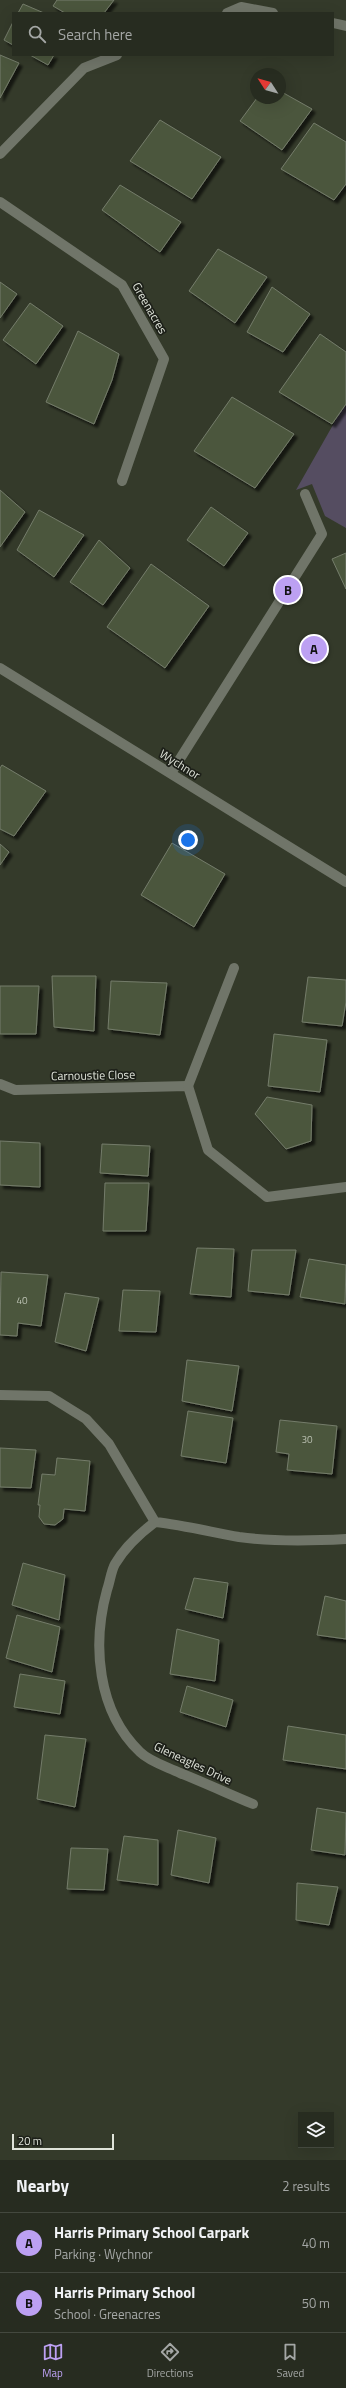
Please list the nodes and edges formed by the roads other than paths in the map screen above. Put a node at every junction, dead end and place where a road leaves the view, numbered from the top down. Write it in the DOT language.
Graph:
graph roads {
  1 [pos="230,12"];
  2 [pos="267,12"];
  3 [pos="334,24"];
  4 [pos="346,26"];
  5 [pos="114,56"];
  6 [pos="0,154"];
  7 [pos="0,202"];
  8 [pos="122,481"];
  9 [pos="305,494"];
  10 [pos="0,668"];
  11 [pos="171,773"];
  12 [pos="346,882"];
  13 [pos="234,968"];
  14 [pos="0,1084"];
  15 [pos="188,1086"];
  16 [pos="346,1187"];
  17 [pos="0,1395"];
  18 [pos="154,1522"];
  19 [pos="346,1539"];
  20 [pos="253,1804"];
  1 -- 2 [label="street"];
  3 -- 4 [label="street"];
  5 -- 6 [label="street"];
  7 -- 8 [label="street, Greenacres"];
  9 -- 11 [label="street"];
  10 -- 11 [label="street, Wychnor"];
  11 -- 12 [label="street, Wychnor"];
  13 -- 15 [label="street"];
  14 -- 15 [label="street, Carnoustie Close"];
  15 -- 16 [label="street"];
  17 -- 18 [label="street"];
  18 -- 19 [label="street"];
  18 -- 20 [label="street, Gleneagles Drive"];
}
